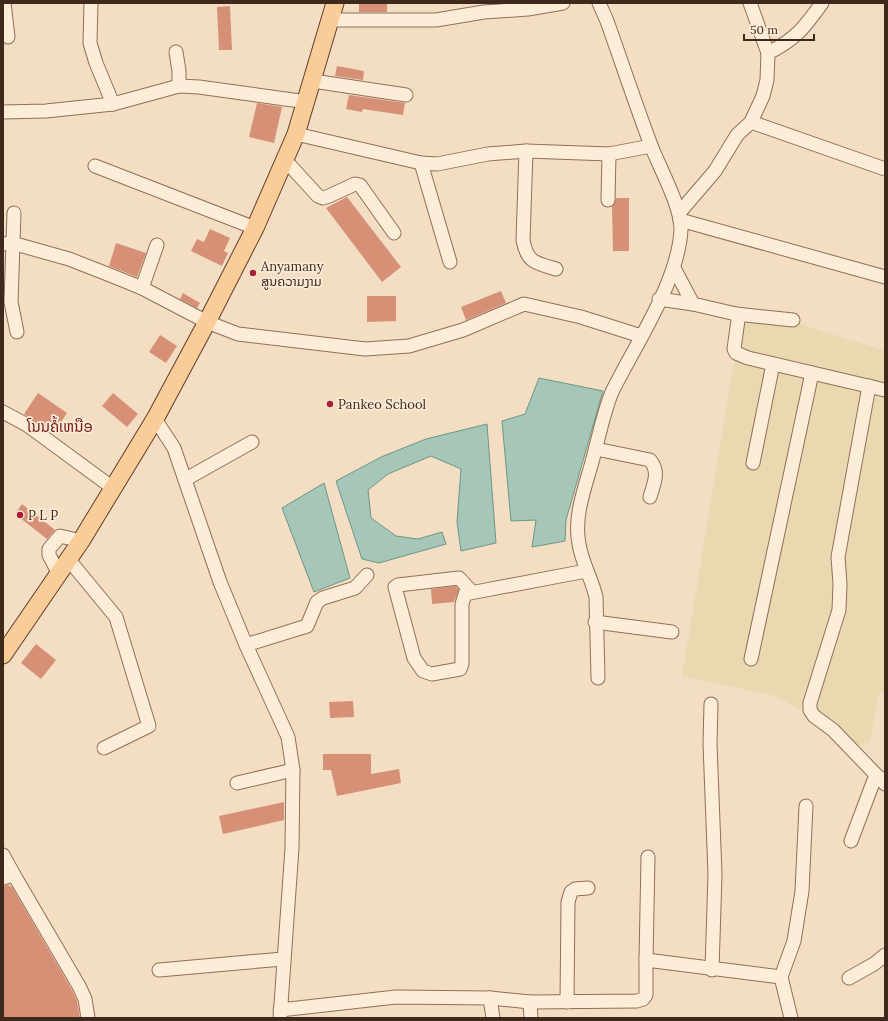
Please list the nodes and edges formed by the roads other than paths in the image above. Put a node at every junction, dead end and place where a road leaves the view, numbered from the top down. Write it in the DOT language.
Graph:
graph roads {
  1 [pos="4,3"];
  2 [pos="91,3"];
  3 [pos="335,3"];
  4 [pos="563,3"];
  5 [pos="599,3"];
  6 [pos="750,3"];
  7 [pos="822,3"];
  8 [pos="330,20"];
  9 [pos="8,37"];
  10 [pos="176,52"];
  11 [pos="768,53"];
  12 [pos="313,82"];
  13 [pos="179,86"];
  14 [pos="406,95"];
  15 [pos="307,102"];
  16 [pos="113,104"];
  17 [pos="3,112"];
  18 [pos="751,122"];
  19 [pos="296,134"];
  20 [pos="651,146"];
  21 [pos="526,151"];
  22 [pos="609,154"];
  23 [pos="286,160"];
  24 [pos="421,163"];
  25 [pos="95,166"];
  26 [pos="885,169"];
  27 [pos="608,200"];
  28 [pos="14,213"];
  29 [pos="679,217"];
  30 [pos="255,228"];
  31 [pos="394,233"];
  32 [pos="8,244"];
  33 [pos="157,245"];
  34 [pos="450,262"];
  35 [pos="674,268"];
  36 [pos="556,269"];
  37 [pos="885,277"];
  38 [pos="142,288"];
  39 [pos="659,299"];
  40 [pos="693,304"];
  41 [pos="736,314"];
  42 [pos="793,320"];
  43 [pos="207,322"];
  44 [pos="17,332"];
  45 [pos="642,336"];
  46 [pos="773,364"];
  47 [pos="812,373"];
  48 [pos="869,386"];
  49 [pos="885,390"];
  50 [pos="3,412"];
  51 [pos="155,419"];
  52 [pos="252,442"];
  53 [pos="596,449"];
  54 [pos="753,463"];
  55 [pos="186,479"];
  56 [pos="113,488"];
  57 [pos="650,497"];
  58 [pos="81,540"];
  59 [pos="69,560"];
  60 [pos="586,571"];
  61 [pos="59,574"];
  62 [pos="367,575"];
  63 [pos="472,592"];
  64 [pos="596,622"];
  65 [pos="672,632"];
  66 [pos="246,645"];
  67 [pos="4,650"];
  68 [pos="751,659"];
  69 [pos="598,678"];
  70 [pos="711,704"];
  71 [pos="104,748"];
  72 [pos="293,770"];
  73 [pos="882,781"];
  74 [pos="237,783"];
  75 [pos="806,806"];
  76 [pos="851,841"];
  77 [pos="3,855"];
  78 [pos="648,857"];
  79 [pos="9,876"];
  80 [pos="588,888"];
  81 [pos="885,955"];
  82 [pos="283,959"];
  83 [pos="646,960"];
  84 [pos="159,970"];
  85 [pos="712,970"];
  86 [pos="781,977"];
  87 [pos="849,978"];
  88 [pos="490,998"];
  89 [pos="530,1002"];
  90 [pos="567,1002"];
  91 [pos="280,1014"];
  92 [pos="88,1018"];
  93 [pos="493,1018"];
  94 [pos="531,1018"];
  95 [pos="791,1018"];
  1 -- 9 [label="street"];
  2 -- 16 [label="street"];
  3 -- 8 [label="main road"];
  4 -- 8 [label="street"];
  5 -- 20 [label="street"];
  6 -- 11 [label="street"];
  7 -- 11 [label="street"];
  8 -- 12 [label="main road"];
  10 -- 13 [label="street"];
  11 -- 18 [label="street"];
  12 -- 14 [label="street"];
  12 -- 15 [label="main road"];
  13 -- 15 [label="street"];
  13 -- 16 [label="street"];
  15 -- 19 [label="main road"];
  16 -- 17 [label="street"];
  18 -- 26 [label="street"];
  18 -- 29 [label="street"];
  19 -- 23 [label="main road"];
  19 -- 24 [label="street"];
  20 -- 22 [label="street"];
  20 -- 29 [label="street"];
  21 -- 22 [label="street"];
  21 -- 24 [label="street"];
  21 -- 36 [label="street"];
  22 -- 27 [label="street"];
  23 -- 30 [label="main road"];
  23 -- 31 [label="street"];
  24 -- 34 [label="street"];
  25 -- 30 [label="street"];
  28 -- 32 [label="street"];
  29 -- 35 [label="street"];
  29 -- 37 [label="street"];
  30 -- 43 [label="main road"];
  32 -- 38 [label="street"];
  32 -- 44 [label="street"];
  33 -- 38 [label="street"];
  35 -- 39 [label="street"];
  35 -- 40 [label="street"];
  38 -- 43 [label="street"];
  39 -- 40 [label="street"];
  39 -- 45 [label="street"];
  40 -- 41 [label="street"];
  41 -- 42 [label="street"];
  41 -- 46 [label="street"];
  43 -- 45 [label="street"];
  43 -- 51 [label="main road"];
  45 -- 53 [label="street"];
  46 -- 47 [label="street"];
  46 -- 54 [label="street"];
  47 -- 48 [label="street"];
  47 -- 68 [label="street"];
  48 -- 49 [label="street"];
  48 -- 73 [label="street"];
  50 -- 56 [label="street"];
  51 -- 55 [label="street"];
  51 -- 56 [label="main road"];
  52 -- 55 [label="street"];
  53 -- 57 [label="street"];
  53 -- 60 [label="street"];
  55 -- 66 [label="street"];
  56 -- 58 [label="main road"];
  58 -- 59 [label="main road"];
  58 -- 61 [label="street"];
  59 -- 61 [label="main road"];
  59 -- 71 [label="street"];
  60 -- 63 [label="street"];
  60 -- 64 [label="street"];
  61 -- 67 [label="main road"];
  62 -- 66 [label="street"];
  63 -- 63 [label="street"];
  64 -- 65 [label="street"];
  64 -- 69 [label="street"];
  66 -- 72 [label="street"];
  70 -- 85 [label="street"];
  72 -- 74 [label="street"];
  72 -- 82 [label="street"];
  73 -- 76 [label="street"];
  75 -- 86 [label="street"];
  77 -- 79 [label="street"];
  78 -- 83 [label="street"];
  79 -- 92 [label="street"];
  80 -- 90 [label="street"];
  81 -- 87 [label="street"];
  82 -- 84 [label="street"];
  82 -- 91 [label="street"];
  83 -- 85 [label="street"];
  83 -- 90 [label="street"];
  85 -- 86 [label="street"];
  86 -- 95 [label="street"];
  88 -- 89 [label="street"];
  88 -- 91 [label="street"];
  88 -- 93 [label="street"];
  89 -- 90 [label="street"];
  89 -- 94 [label="street"];
}
